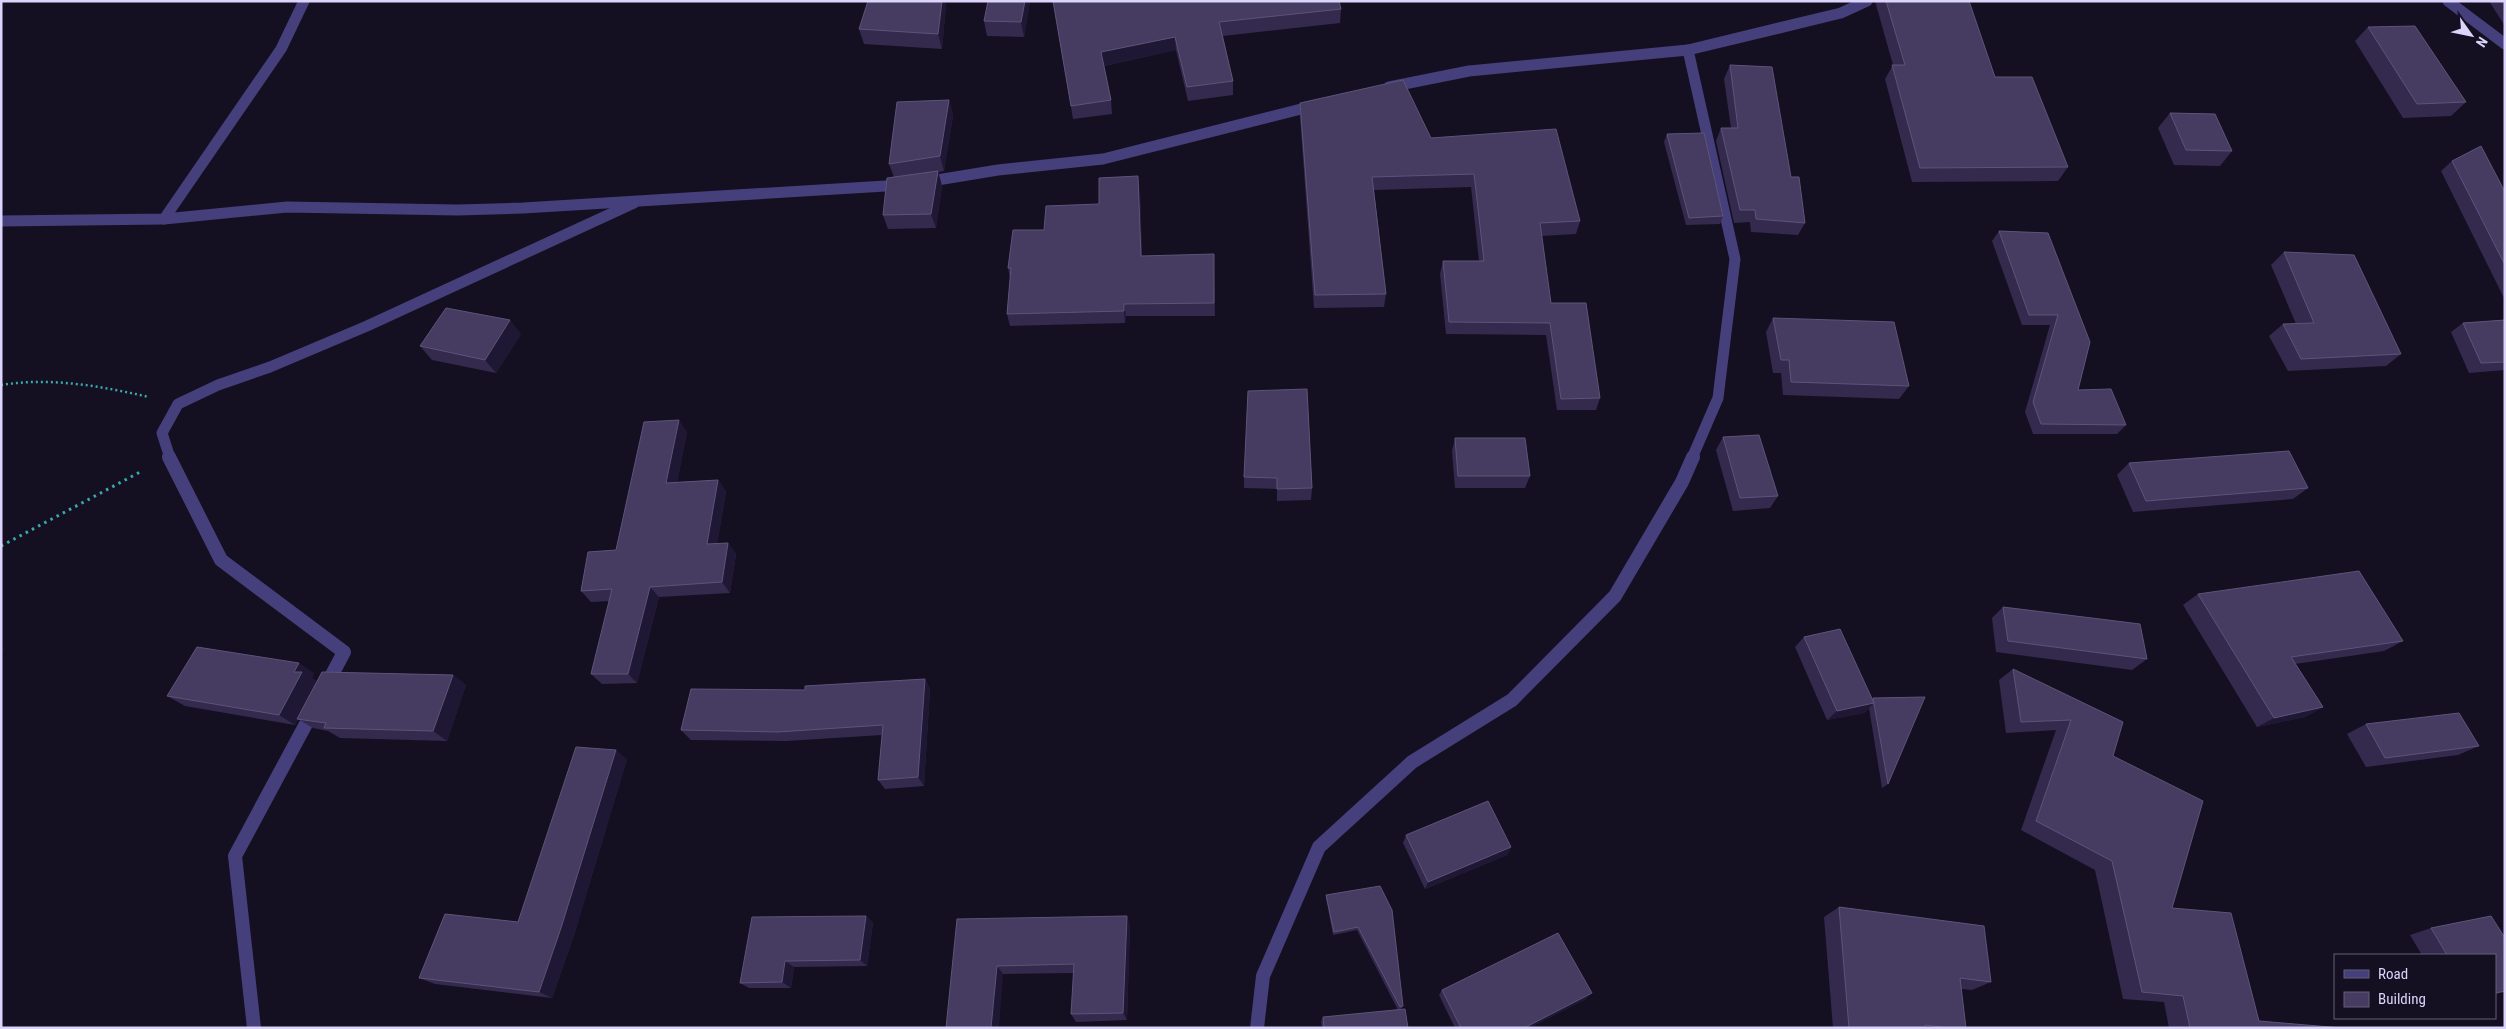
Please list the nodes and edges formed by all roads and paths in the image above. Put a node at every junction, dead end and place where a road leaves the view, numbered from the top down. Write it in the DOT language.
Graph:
graph roads {
  1 [pos="304,1"];
  2 [pos="1867,1"];
  3 [pos="2448,1"];
  4 [pos="2505,44"];
  5 [pos="1688,50"];
  6 [pos="1374,91"];
  7 [pos="1329,102"];
  8 [pos="642,200"];
  9 [pos="164,219"];
  10 [pos="1,222"];
  11 [pos="1,385"];
  12 [pos="178,404"];
  13 [pos="169,456"];
  14 [pos="1,546"];
  15 [pos="254,1028"];
  16 [pos="1257,1028"];
  1 -- 9 [label="street"];
  2 -- 5 [label="street"];
  3 -- 4 [label="street"];
  5 -- 6 [label="street"];
  5 -- 16 [label="street"];
  7 -- 8 [label="street"];
  8 -- 9 [label="street"];
  8 -- 12 [label="street"];
  9 -- 10 [label="street"];
  11 -- 12 [label="path"];
  12 -- 13 [label="street"];
  13 -- 14 [label="path"];
  13 -- 15 [label="street"];
}
